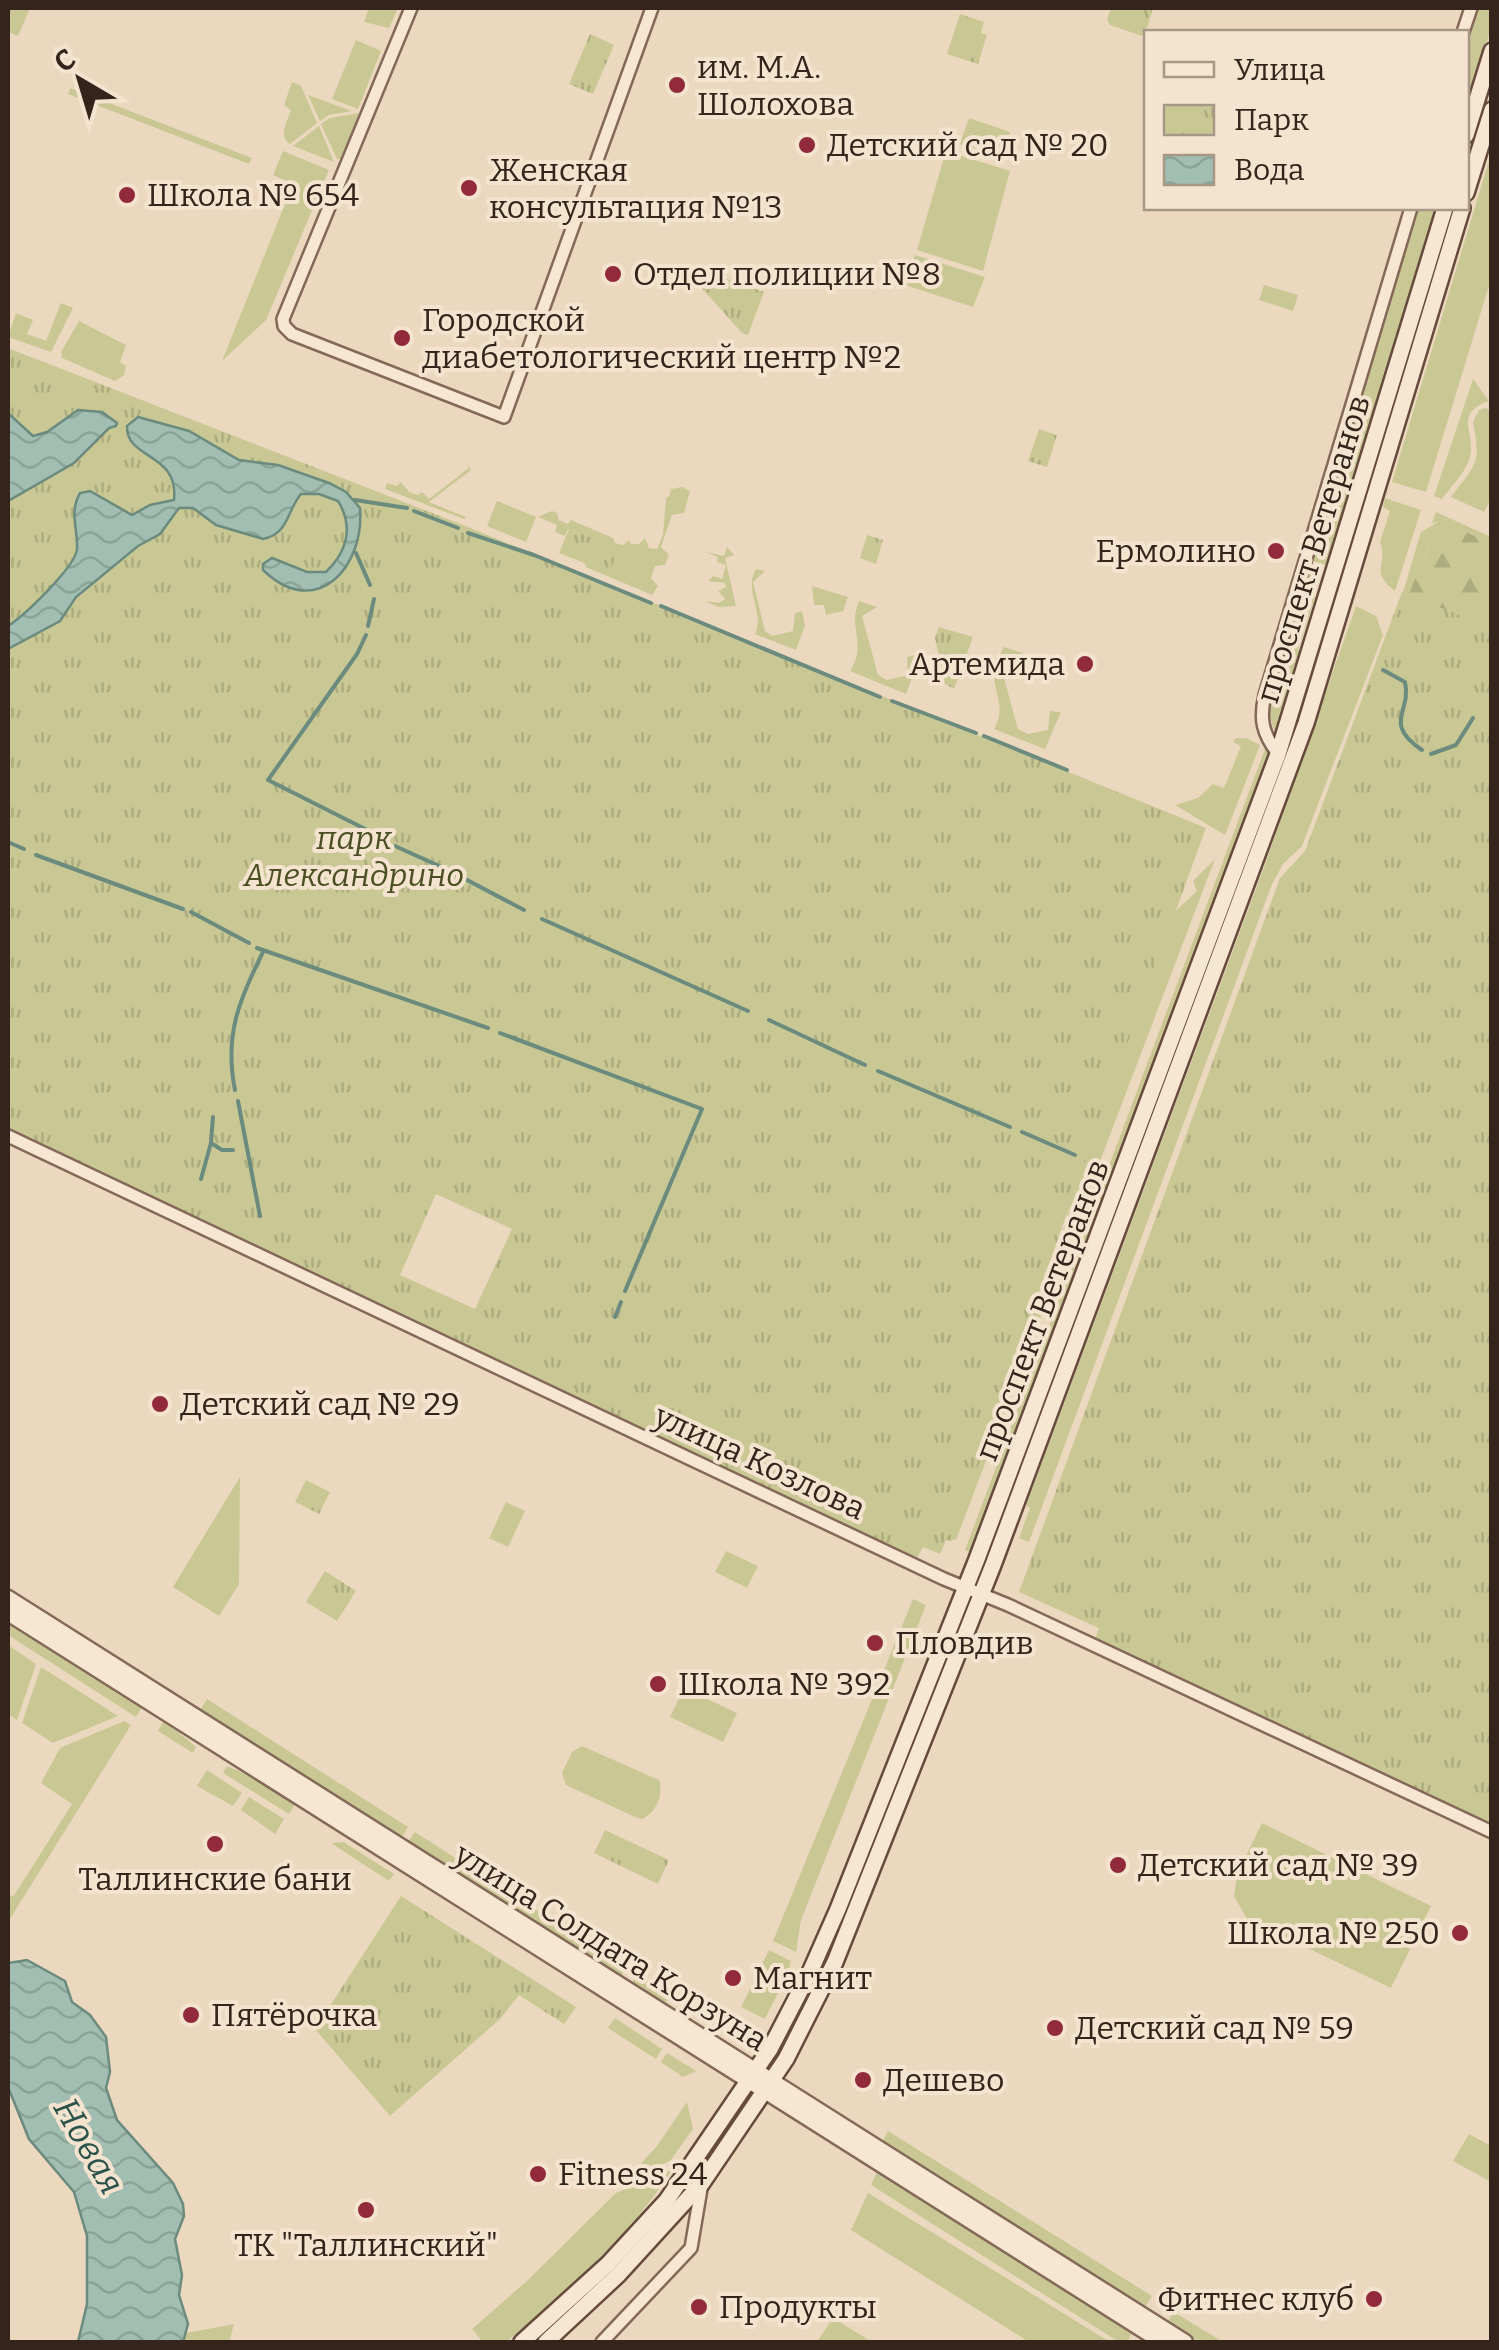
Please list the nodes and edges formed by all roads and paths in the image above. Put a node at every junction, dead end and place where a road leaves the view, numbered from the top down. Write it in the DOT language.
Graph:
graph roads {
  1 [pos="410,8"];
  2 [pos="652,8"];
  3 [pos="1492,51"];
  4 [pos="1492,110"];
  5 [pos="1469,125"];
  6 [pos="1469,183"];
  7 [pos="1410,210"];
  8 [pos="1444,210"];
  9 [pos="1461,210"];
  10 [pos="1278,754"];
  11 [pos="8,1136"];
  12 [pos="973,1591"];
  13 [pos="8,1598"];
  14 [pos="8,1613"];
  15 [pos="1492,1832"];
  16 [pos="752,2076"];
  17 [pos="769,2086"];
  18 [pos="702,2183"];
  19 [pos="522,2342"];
  20 [pos="546,2342"];
  21 [pos="602,2342"];
  22 [pos="1162,2342"];
  23 [pos="1185,2342"];
  1 -- 2 [label="street"];
  3 -- 5 [label="main road"];
  4 -- 6 [label="main road"];
  7 -- 10 [label="street"];
  8 -- 10 [label="main road, проспект Ветеранов"];
  9 -- 12 [label="main road, проспект Ветеранов"];
  10 -- 12 [label="main road, проспект Ветеранов"];
  11 -- 12 [label="street, улица Козлова"];
  12 -- 15 [label="street, улица Козлова"];
  12 -- 16 [label="main road, проспект Ветеранов"];
  12 -- 17 [label="main road, проспект Ветеранов"];
  13 -- 16 [label="street, улица Солдата Корзуна"];
  14 -- 16 [label="street, улица Солдата Корзуна"];
  16 -- 17 [label="street, улица Солдата Корзуна"];
  16 -- 19 [label="main road, проспект Ветеранов"];
  17 -- 18 [label="main road, проспект Ветеранов"];
  17 -- 22 [label="street, улица Солдата Корзуна"];
  17 -- 23 [label="street, улица Солдата Корзуна"];
  18 -- 20 [label="main road, проспект Ветеранов"];
  18 -- 21 [label="street"];
}
